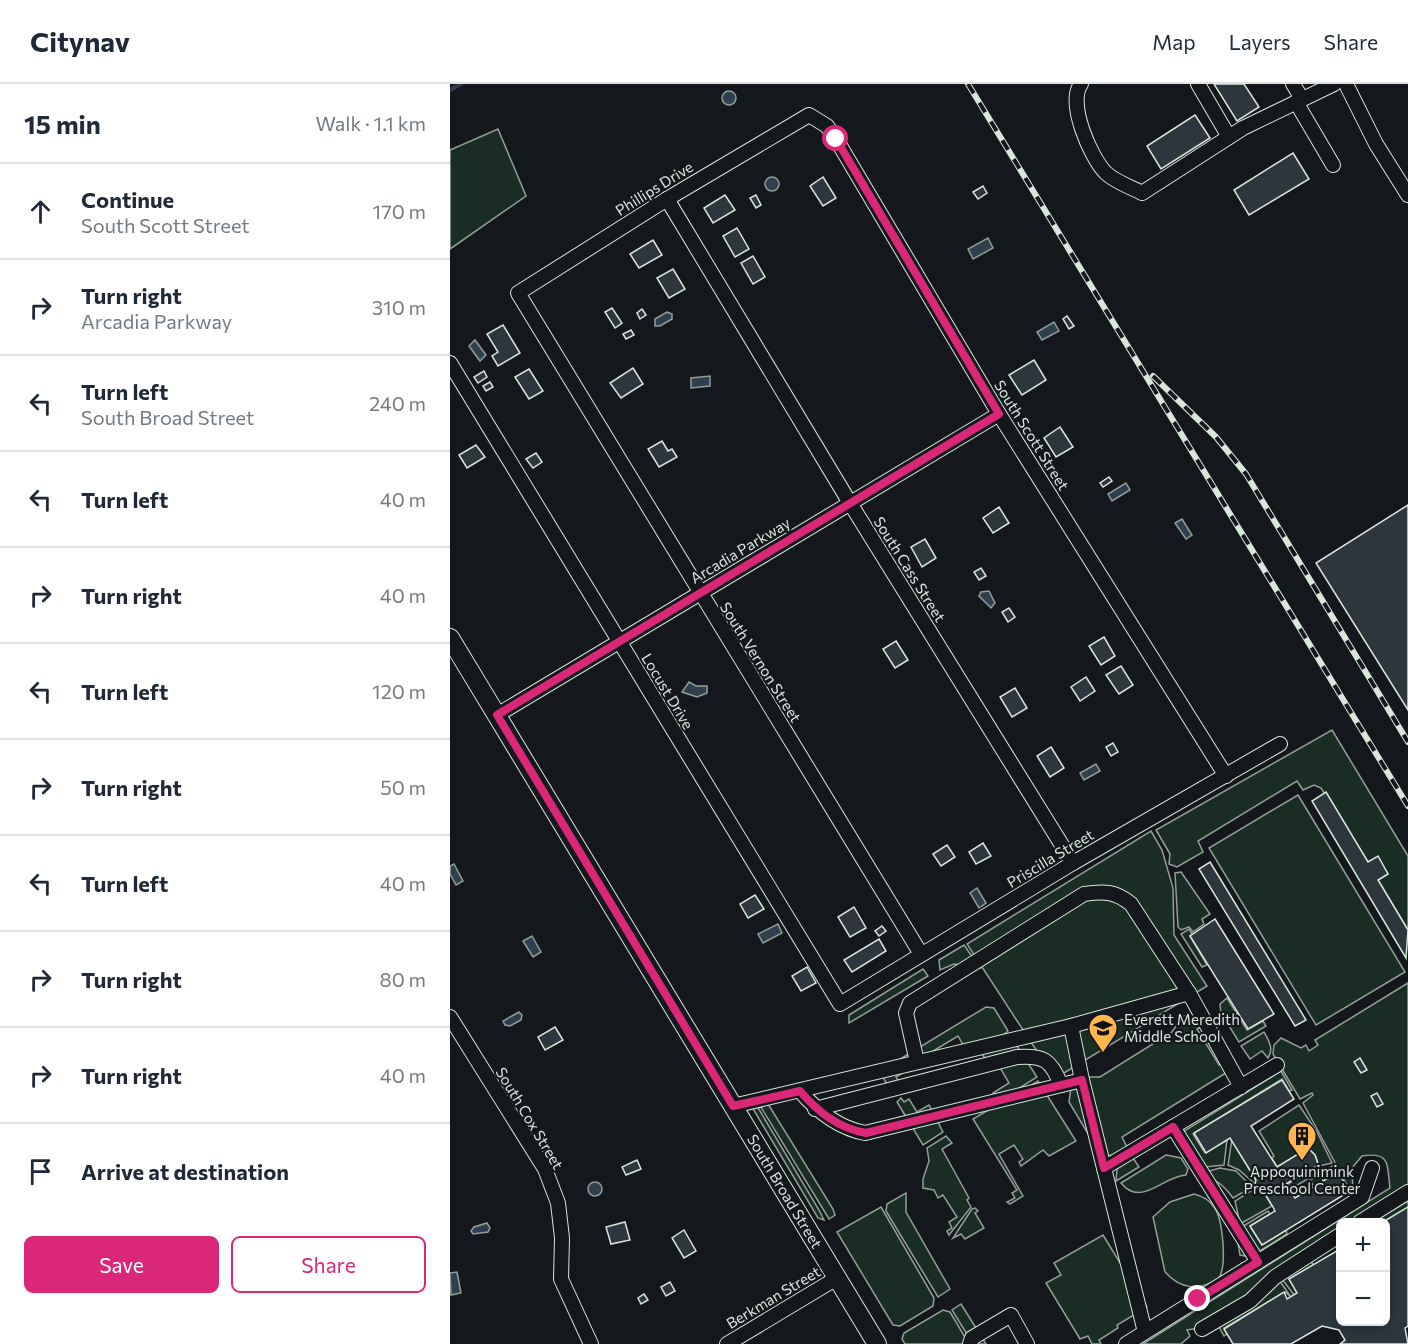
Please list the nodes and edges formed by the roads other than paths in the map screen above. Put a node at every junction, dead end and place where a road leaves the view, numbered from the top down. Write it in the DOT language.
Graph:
graph roads {
  1 [pos="1080,84"];
  2 [pos="1198,84"];
  3 [pos="1293,84"];
  4 [pos="1334,84"];
  5 [pos="1346,84"];
  6 [pos="1299,100"];
  7 [pos="809,115"];
  8 [pos="1229,137"];
  9 [pos="1333,165"];
  10 [pos="1408,167"];
  11 [pos="1396,176"];
  12 [pos="1408,195"];
  13 [pos="667,198"];
  14 [pos="518,293"];
  15 [pos="450,363"];
  16 [pos="999,414"];
  17 [pos="850,503"];
  18 [pos="700,594"];
  19 [pos="450,638"];
  20 [pos="619,641"];
  21 [pos="497,715"];
  22 [pos="1280,744"];
  23 [pos="1226,776"];
  24 [pos="1072,863"];
  25 [pos="921,954"];
  26 [pos="1188,993"];
  27 [pos="840,1004"];
  28 [pos="450,1017"];
  29 [pos="1071,1026"];
  30 [pos="917,1062"];
  31 [pos="1277,1065"];
  32 [pos="1082,1080"];
  33 [pos="1062,1085"];
  34 [pos="1241,1087"];
  35 [pos="800,1091"];
  36 [pos="733,1106"];
  37 [pos="815,1109"];
  38 [pos="1173,1127"];
  39 [pos="1104,1168"];
  40 [pos="1372,1168"];
  41 [pos="1408,1192"];
  42 [pos="1366,1218"];
  43 [pos="1336,1238"];
  44 [pos="1258,1262"];
  45 [pos="837,1278"];
  46 [pos="1202,1329"];
  47 [pos="1145,1332"];
  48 [pos="591,1344"];
  49 [pos="727,1344"];
  50 [pos="877,1344"];
  51 [pos="970,1344"];
  52 [pos="1027,1344"];
  53 [pos="1126,1344"];
  1 -- 8 [label="street"];
  2 -- 8 [label="street"];
  3 -- 6 [label="street"];
  4 -- 6 [label="street"];
  5 -- 11 [label="street"];
  6 -- 8 [label="street"];
  6 -- 9 [label="street"];
  7 -- 13 [label="street, Phillips Drive"];
  7 -- 16 [label="street, South Scott Street"];
  10 -- 11 [label="street"];
  11 -- 12 [label="street"];
  13 -- 14 [label="street, Phillips Drive"];
  13 -- 17 [label="street, South Cass Street"];
  14 -- 18 [label="street, South Vernon Street"];
  15 -- 20 [label="street, Locust Drive"];
  16 -- 17 [label="street, Arcadia Parkway"];
  16 -- 23 [label="street, South Scott Street"];
  17 -- 18 [label="street, Arcadia Parkway"];
  17 -- 24 [label="street, South Cass Street"];
  18 -- 20 [label="street, Arcadia Parkway"];
  18 -- 25 [label="street, South Vernon Street"];
  19 -- 21 [label="main road, South Broad Street"];
  20 -- 21 [label="street, Arcadia Parkway"];
  20 -- 27 [label="street, Locust Drive"];
  21 -- 36 [label="main road, South Broad Street"];
  22 -- 23 [label="street, Priscilla Street"];
  23 -- 24 [label="street, Priscilla Street"];
  24 -- 25 [label="street, Priscilla Street"];
  25 -- 27 [label="street, Priscilla Street"];
  26 -- 29 [label="street"];
  26 -- 30 [label="street"];
  26 -- 34 [label="street"];
  28 -- 48 [label="street, South Cox Street"];
  29 -- 30 [label="street"];
  29 -- 32 [label="street"];
  30 -- 35 [label="street"];
  31 -- 34 [label="street"];
  32 -- 33 [label="street"];
  32 -- 39 [label="street"];
  33 -- 37 [label="street"];
  33 -- 37 [label="street"];
  34 -- 38 [label="street"];
  35 -- 36 [label="street"];
  35 -- 37 [label="street"];
  36 -- 45 [label="main road, South Broad Street"];
  38 -- 39 [label="street"];
  38 -- 44 [label="street"];
  39 -- 47 [label="street"];
  40 -- 44 [label="street"];
  41 -- 42 [label="street"];
  43 -- 46 [label="street"];
  44 -- 47 [label="street"];
  45 -- 49 [label="street, Berkman Street"];
  45 -- 50 [label="main road, South Broad Street"];
  47 -- 53 [label="street"];
  51 -- 52 [label="street"];
}
